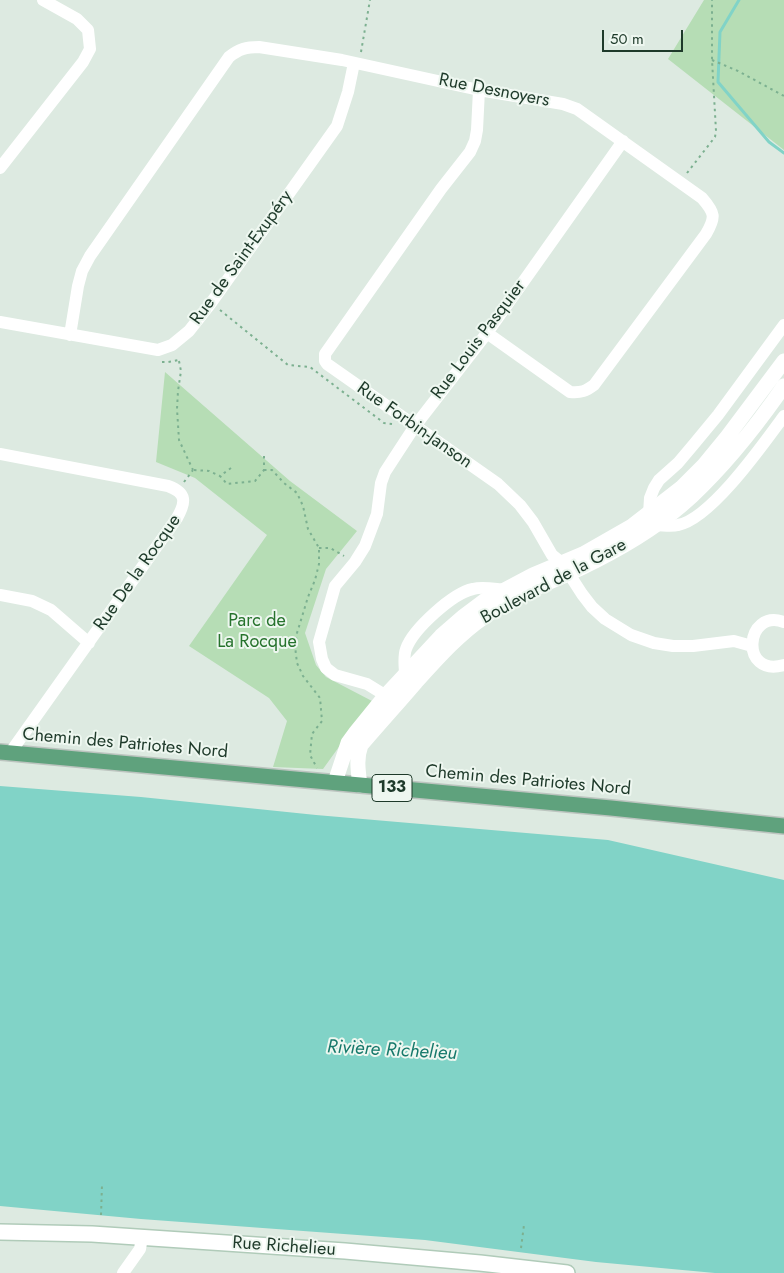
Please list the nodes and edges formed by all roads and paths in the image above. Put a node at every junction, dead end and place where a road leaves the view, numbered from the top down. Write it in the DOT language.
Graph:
graph roads {
  1 [pos="43,0"];
  2 [pos="370,0"];
  3 [pos="712,0"];
  4 [pos="361,51"];
  5 [pos="712,60"];
  6 [pos="354,63"];
  7 [pos="479,90"];
  8 [pos="784,96"];
  9 [pos="623,141"];
  10 [pos="0,168"];
  11 [pos="680,182"];
  12 [pos="212,303"];
  13 [pos="0,322"];
  14 [pos="784,325"];
  15 [pos="487,333"];
  16 [pos="70,334"];
  17 [pos="172,345"];
  18 [pos="784,361"];
  19 [pos="784,386"];
  20 [pos="784,416"];
  21 [pos="415,426"];
  22 [pos="264,452"];
  23 [pos="0,454"];
  24 [pos="231,468"];
  25 [pos="194,470"];
  26 [pos="264,470"];
  27 [pos="220,476"];
  28 [pos="179,490"];
  29 [pos="652,520"];
  30 [pos="318,548"];
  31 [pos="355,562"];
  32 [pos="566,569"];
  33 [pos="504,590"];
  34 [pos="0,595"];
  35 [pos="784,622"];
  36 [pos="88,642"];
  37 [pos="752,646"];
  38 [pos="784,665"];
  39 [pos="406,676"];
  40 [pos="392,699"];
  41 [pos="5,752"];
  42 [pos="330,782"];
  43 [pos="360,785"];
  44 [pos="784,826"];
  45 [pos="102,1185"];
  46 [pos="101,1215"];
  47 [pos="524,1225"];
  48 [pos="0,1232"];
  49 [pos="142,1238"];
  50 [pos="521,1248"];
  51 [pos="479,1268"];
  52 [pos="122,1273"];
  53 [pos="567,1273"];
  1 -- 10 [label="street"];
  2 -- 4 [label="path"];
  3 -- 5 [label="path"];
  5 -- 8 [label="path"];
  5 -- 11 [label="path"];
  6 -- 7 [label="street, Rue Desnoyers"];
  6 -- 12 [label="street, Rue de Saint-Exupéry"];
  6 -- 16 [label="street, Rue Desnoyers"];
  7 -- 9 [label="street, Rue Desnoyers"];
  7 -- 21 [label="street, Rue Forbin-Janson"];
  9 -- 11 [label="street, Rue Desnoyers"];
  9 -- 15 [label="street, Rue Louis Pasquier"];
  11 -- 15 [label="street, Rue Desnoyers"];
  12 -- 17 [label="street, Rue de Saint-Exupéry"];
  12 -- 21 [label="path"];
  13 -- 16 [label="street"];
  14 -- 29 [label="street"];
  15 -- 21 [label="street, Rue Louis Pasquier"];
  16 -- 17 [label="street"];
  17 -- 25 [label="path"];
  18 -- 29 [label="street, Boulevard de la Gare"];
  19 -- 29 [label="street, Boulevard de la Gare"];
  20 -- 29 [label="street"];
  21 -- 31 [label="street, Rue Louis Pasquier"];
  21 -- 32 [label="street, Rue Forbin-Janson"];
  22 -- 26 [label="path"];
  23 -- 28 [label="street, Rue De la Rocque"];
  24 -- 27 [label="path"];
  25 -- 27 [label="path"];
  25 -- 28 [label="path"];
  26 -- 27 [label="path"];
  26 -- 30 [label="path"];
  28 -- 36 [label="street, Rue De la Rocque"];
  29 -- 32 [label="street, Boulevard de la Gare"];
  30 -- 31 [label="path"];
  30 -- 42 [label="path"];
  31 -- 40 [label="street, Rue Louis Pasquier"];
  32 -- 33 [label="street, Boulevard de la Gare"];
  32 -- 37 [label="street, Rue Forbin-Janson"];
  32 -- 40 [label="street, Boulevard de la Gare"];
  33 -- 39 [label="street, Boulevard de la Gare"];
  33 -- 39 [label="street, Boulevard de la Gare"];
  34 -- 36 [label="street"];
  35 -- 37 [label="street"];
  36 -- 41 [label="street, Rue De la Rocque"];
  37 -- 38 [label="street"];
  39 -- 40 [label="street, Boulevard de la Gare"];
  40 -- 42 [label="street, Boulevard de la Gare"];
  40 -- 43 [label="street, Boulevard de la Gare"];
  41 -- 42 [label="main road, Chemin des Patriotes Nord / 133"];
  42 -- 43 [label="main road, Chemin des Patriotes Nord / 133"];
  43 -- 44 [label="main road, Chemin des Patriotes Nord / 133"];
  45 -- 46 [label="path"];
  47 -- 50 [label="path"];
  48 -- 49 [label="street, Rue Richelieu"];
  49 -- 51 [label="street, Rue Richelieu"];
  49 -- 52 [label="street"];
  51 -- 53 [label="street, Rue Richelieu"];
}
